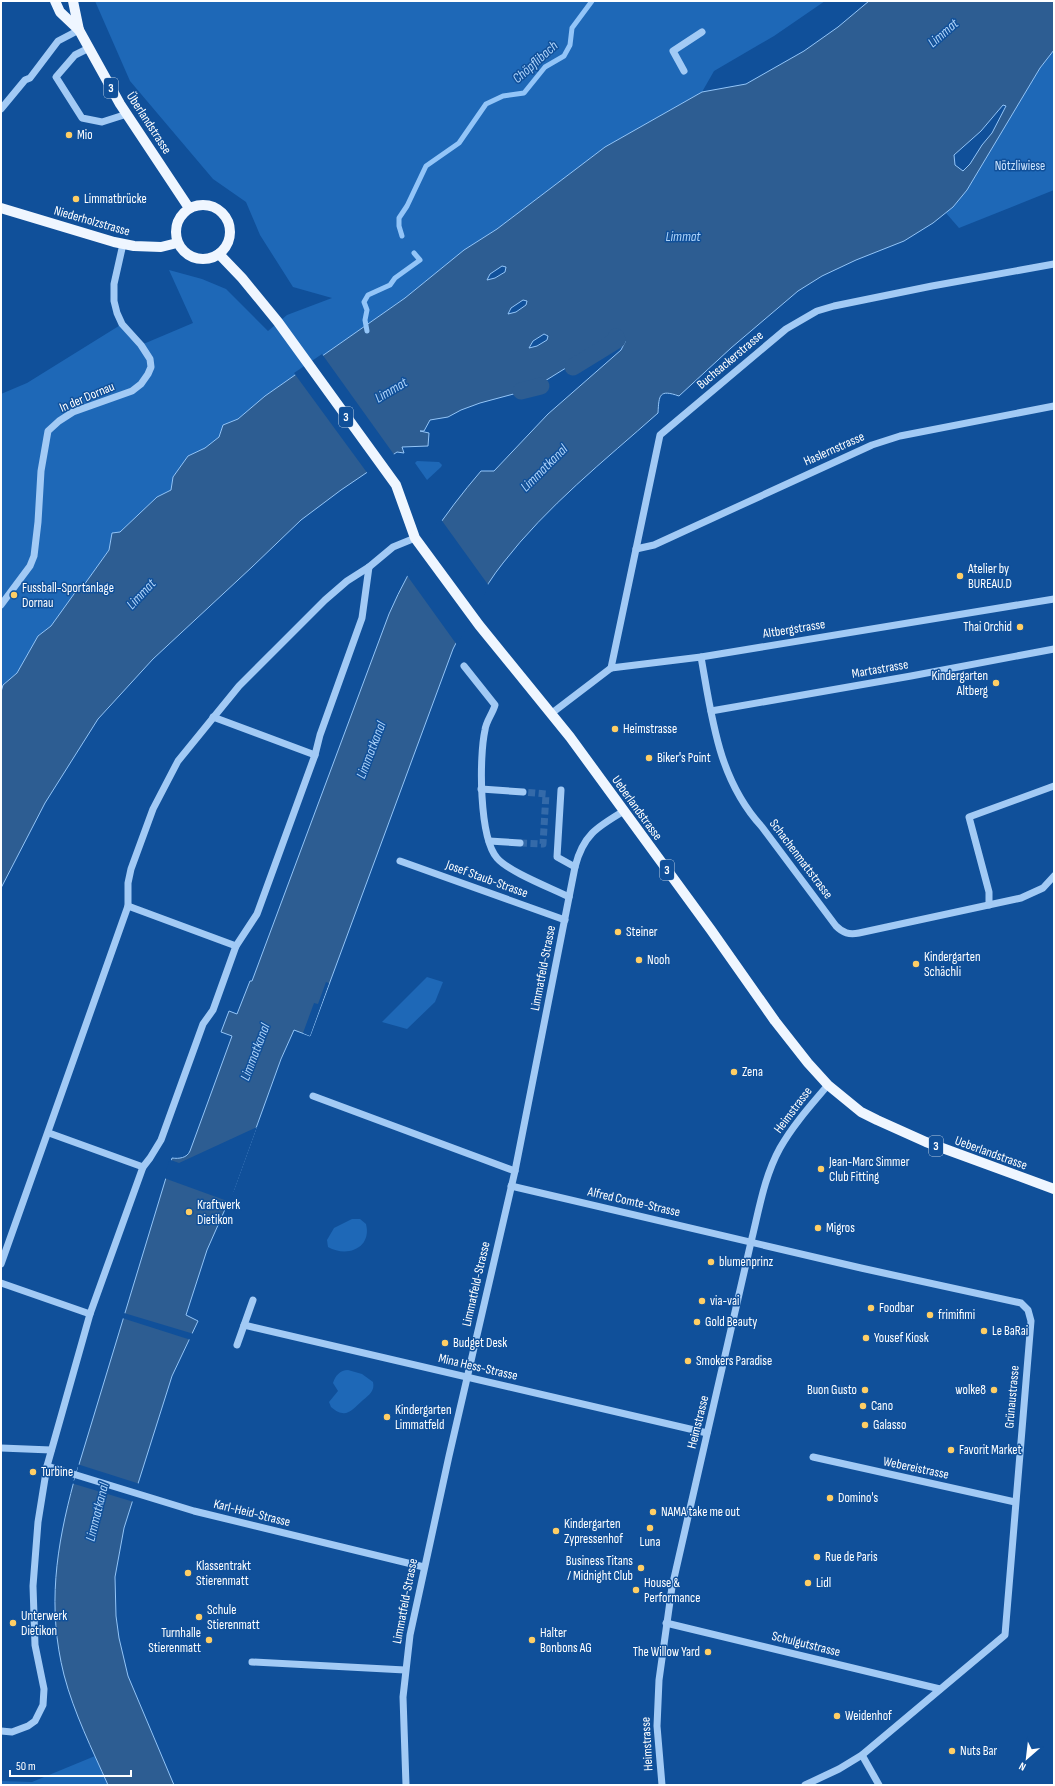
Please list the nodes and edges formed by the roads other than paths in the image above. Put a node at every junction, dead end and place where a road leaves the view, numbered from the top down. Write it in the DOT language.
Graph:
graph roads {
  1 [pos="55,1"];
  2 [pos="73,1"];
  3 [pos="79,30"];
  4 [pos="702,32"];
  5 [pos="89,48"];
  6 [pos="684,71"];
  7 [pos="1,109"];
  8 [pos="127,114"];
  9 [pos="1,208"];
  10 [pos="189,208"];
  11 [pos="177,242"];
  12 [pos="123,244"];
  13 [pos="219,254"];
  14 [pos="1054,264"];
  15 [pos="1054,406"];
  16 [pos="415,538"];
  17 [pos="636,549"];
  18 [pos="369,567"];
  19 [pos="1054,599"];
  20 [pos="1,605"];
  21 [pos="1054,649"];
  22 [pos="702,656"];
  23 [pos="464,666"];
  24 [pos="611,668"];
  25 [pos="711,711"];
  26 [pos="552,713"];
  27 [pos="213,717"];
  28 [pos="315,755"];
  29 [pos="1054,786"];
  30 [pos="481,789"];
  31 [pos="561,790"];
  32 [pos="523,792"];
  33 [pos="624,811"];
  34 [pos="490,841"];
  35 [pos="520,843"];
  36 [pos="400,861"];
  37 [pos="575,867"];
  38 [pos="1054,876"];
  39 [pos="569,897"];
  40 [pos="989,905"];
  41 [pos="128,906"];
  42 [pos="565,920"];
  43 [pos="236,946"];
  44 [pos="828,1085"];
  45 [pos="313,1096"];
  46 [pos="48,1133"];
  47 [pos="143,1167"];
  48 [pos="515,1171"];
  49 [pos="511,1186"];
  50 [pos="1054,1189"];
  51 [pos="751,1242"];
  52 [pos="1,1264"];
  53 [pos="1,1282"];
  54 [pos="253,1300"];
  55 [pos="90,1314"];
  56 [pos="244,1325"];
  57 [pos="237,1345"];
  58 [pos="467,1377"];
  59 [pos="707,1433"];
  60 [pos="1,1448"];
  61 [pos="51,1450"];
  62 [pos="812,1457"];
  63 [pos="47,1466"];
  64 [pos="1015,1502"];
  65 [pos="424,1567"];
  66 [pos="666,1623"];
  67 [pos="252,1662"];
  68 [pos="405,1670"];
  69 [pos="940,1689"];
  70 [pos="1,1731"];
  71 [pos="862,1755"];
  72 [pos="406,1785"];
  73 [pos="662,1785"];
  74 [pos="805,1785"];
  75 [pos="879,1785"];
  1 -- 3 [label="main road, Überlandstrasse / 3"];
  2 -- 3 [label="main road, Überlandstrasse / 3"];
  3 -- 5 [label="main road, Überlandstrasse / 3"];
  3 -- 7 [label="street"];
  4 -- 6 [label="street"];
  5 -- 8 [label="main road, Überlandstrasse / 3"];
  5 -- 8 [label="street"];
  8 -- 10 [label="main road, Überlandstrasse / 3"];
  9 -- 12 [label="main road, Niederholzstrasse"];
  10 -- 11 [label="main road"];
  10 -- 13 [label="main road"];
  11 -- 12 [label="main road, Niederholzstrasse"];
  11 -- 13 [label="main road"];
  12 -- 20 [label="street, In der Dornau"];
  13 -- 16 [label="main road, Ueberlandstrasse / 3"];
  14 -- 17 [label="street, Buchsackerstrasse"];
  15 -- 17 [label="street, Haslernstrasse"];
  16 -- 18 [label="street"];
  16 -- 26 [label="main road, Ueberlandstrasse / 3"];
  17 -- 24 [label="street, Buchsackerstrasse"];
  18 -- 27 [label="street"];
  18 -- 28 [label="street"];
  19 -- 22 [label="street, Altbergstrasse"];
  21 -- 25 [label="street, Martastrasse"];
  22 -- 24 [label="street, Altbergstrasse"];
  22 -- 25 [label="street, Schachenmattstrasse"];
  23 -- 30 [label="street"];
  24 -- 26 [label="street, Altbergstrasse"];
  25 -- 40 [label="street, Schachenmattstrasse"];
  26 -- 33 [label="main road, Ueberlandstrasse / 3"];
  27 -- 28 [label="street"];
  27 -- 41 [label="street"];
  28 -- 43 [label="street"];
  29 -- 40 [label="street"];
  30 -- 32 [label="street"];
  30 -- 34 [label="street"];
  31 -- 37 [label="street"];
  33 -- 37 [label="street, Limmatfeld-Strasse"];
  33 -- 44 [label="main road, Ueberlandstrasse / 3"];
  34 -- 35 [label="street"];
  34 -- 39 [label="street"];
  36 -- 42 [label="street, Josef Staub-Strasse"];
  37 -- 39 [label="street, Limmatfeld-Strasse"];
  38 -- 40 [label="street, Schachenmattstrasse"];
  39 -- 42 [label="street, Limmatfeld-Strasse"];
  41 -- 43 [label="street"];
  41 -- 46 [label="street"];
  42 -- 48 [label="street, Limmatfeld-Strasse"];
  43 -- 47 [label="street"];
  44 -- 50 [label="main road, Ueberlandstrasse / 3"];
  44 -- 51 [label="street, Heimstrasse"];
  45 -- 48 [label="street"];
  46 -- 47 [label="street"];
  46 -- 52 [label="street"];
  47 -- 55 [label="street"];
  48 -- 49 [label="street, Limmatfeld-Strasse"];
  49 -- 51 [label="street, Alfred Comte-Strasse"];
  49 -- 58 [label="street, Limmatfeld-Strasse"];
  51 -- 59 [label="street, Heimstrasse"];
  51 -- 64 [label="street, Grünaustrasse"];
  53 -- 55 [label="street"];
  54 -- 56 [label="street"];
  55 -- 61 [label="street"];
  56 -- 57 [label="street"];
  56 -- 58 [label="street, Mina Hess-Strasse"];
  58 -- 59 [label="street, Mina Hess-Strasse"];
  58 -- 65 [label="street, Limmatfeld-Strasse"];
  59 -- 66 [label="street, Heimstrasse"];
  60 -- 61 [label="street"];
  61 -- 63 [label="street"];
  62 -- 64 [label="street, Webereistrasse"];
  63 -- 65 [label="street, Karl-Heid-Strasse"];
  63 -- 70 [label="street"];
  64 -- 69 [label="street, Grünaustrasse"];
  65 -- 68 [label="street, Limmatfeld-Strasse"];
  66 -- 69 [label="street, Schulgutstrasse"];
  66 -- 73 [label="street, Heimstrasse"];
  67 -- 68 [label="street"];
  68 -- 72 [label="street, Limmatfeld-Strasse"];
  69 -- 71 [label="street, Grünaustrasse"];
  71 -- 74 [label="street, Grünaustrasse"];
  71 -- 75 [label="street"];
}
